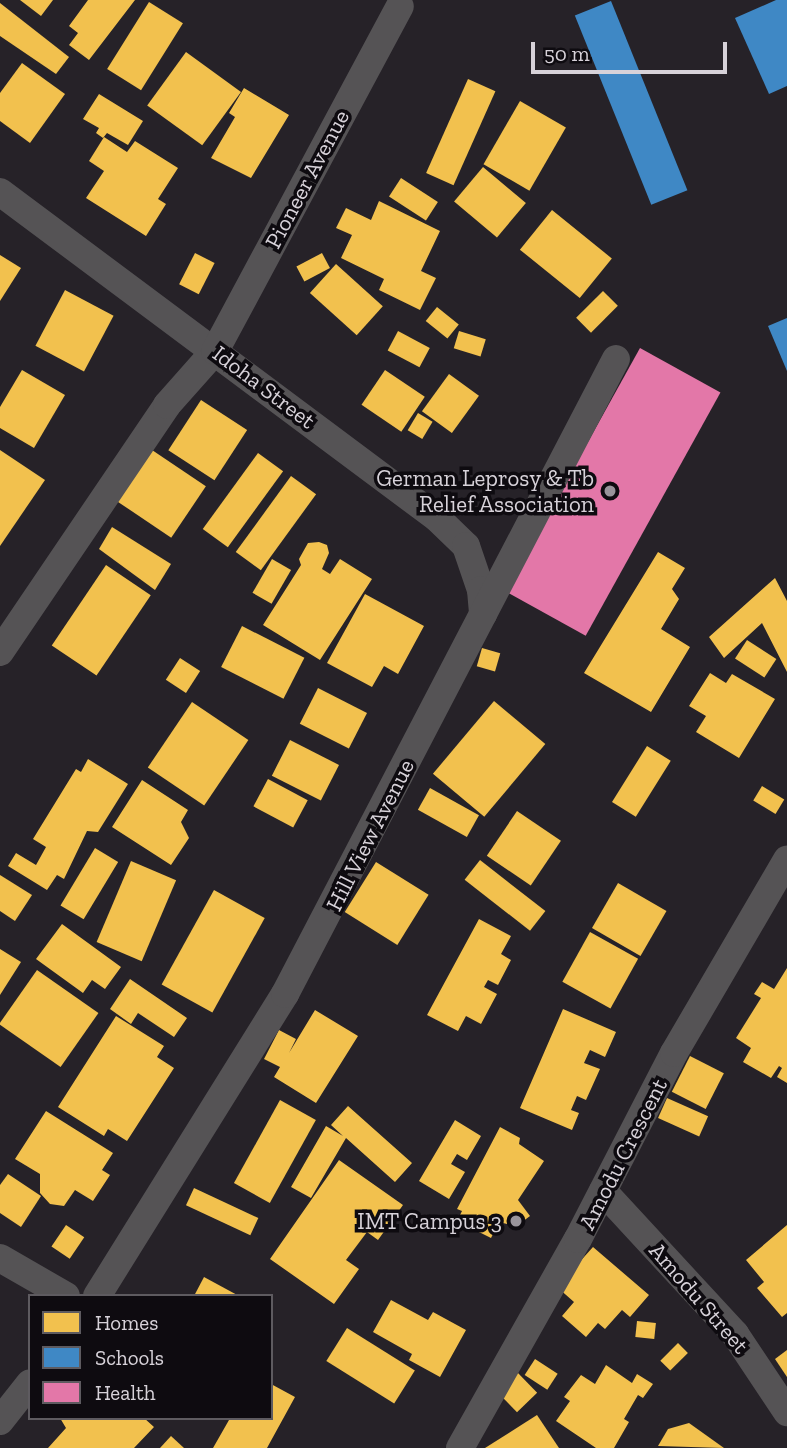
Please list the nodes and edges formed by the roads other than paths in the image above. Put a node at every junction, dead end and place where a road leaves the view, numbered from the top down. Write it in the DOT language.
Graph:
graph roads {
  1 [pos="400,6"];
  2 [pos="0,192"];
  3 [pos="215,351"];
  4 [pos="616,359"];
  5 [pos="483,614"];
  6 [pos="0,652"];
  7 [pos="787,860"];
  8 [pos="603,1191"];
  9 [pos="0,1258"];
  10 [pos="63,1294"];
  11 [pos="98,1294"];
  12 [pos="28,1385"];
  13 [pos="787,1412"];
  14 [pos="0,1420"];
  15 [pos="460,1448"];
  1 -- 3 [label="street, Pioneer Avenue"];
  2 -- 3 [label="street, Idoha Street"];
  3 -- 5 [label="street, Idoha Street"];
  3 -- 6 [label="street, Pioneer Avenue"];
  4 -- 5 [label="street, Hill View Avenue"];
  5 -- 11 [label="street, Hill View Avenue"];
  7 -- 8 [label="street, Amodu Crescent"];
  8 -- 13 [label="street, Amodu Street"];
  8 -- 15 [label="street, Amodu Crescent"];
  9 -- 10 [label="street"];
  12 -- 14 [label="street"];
}
